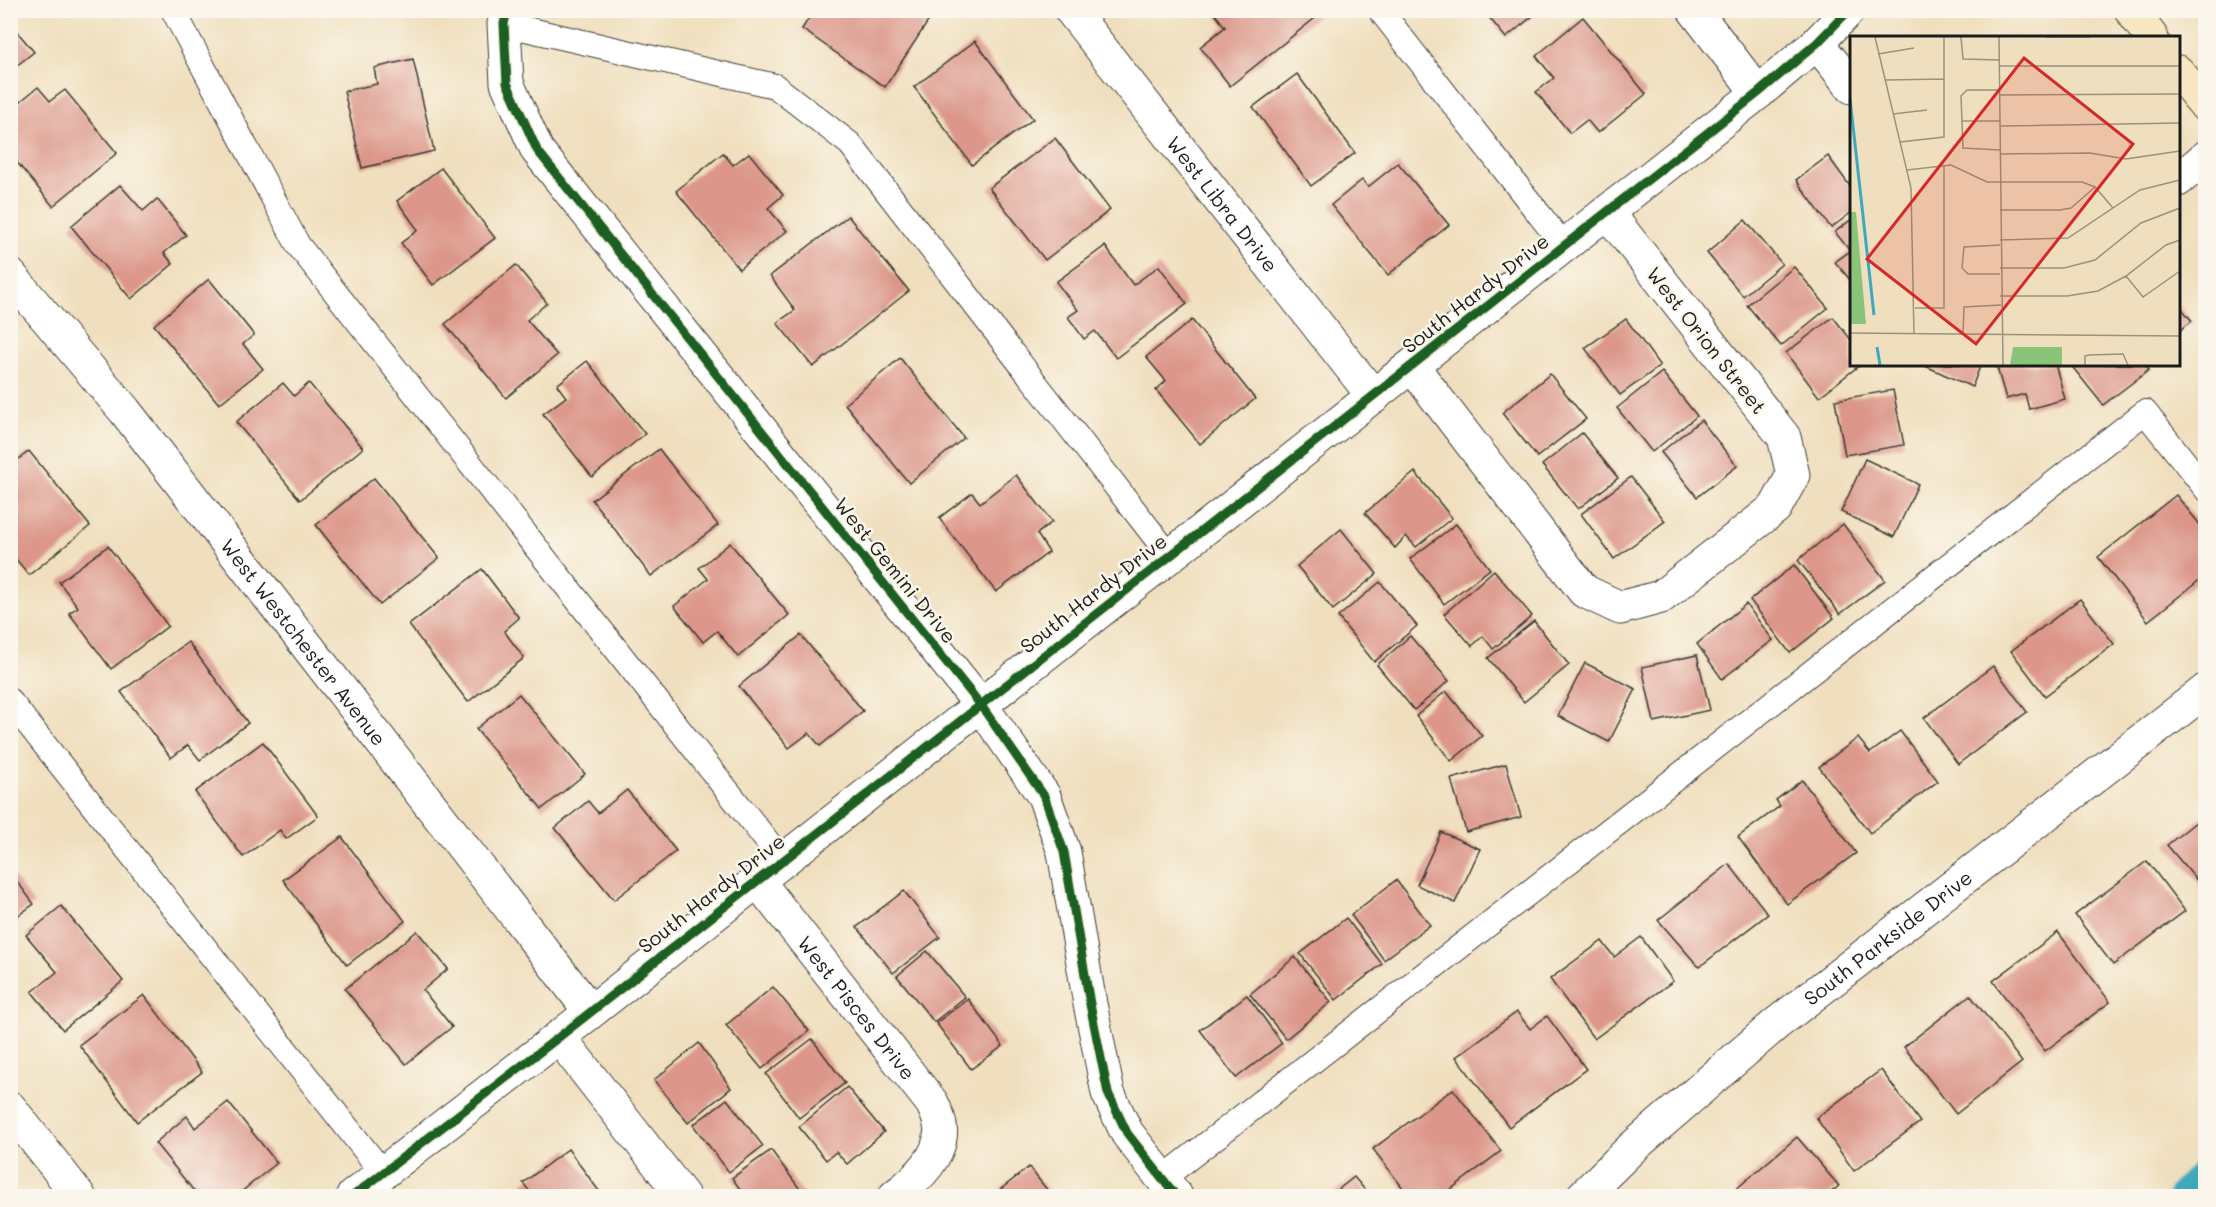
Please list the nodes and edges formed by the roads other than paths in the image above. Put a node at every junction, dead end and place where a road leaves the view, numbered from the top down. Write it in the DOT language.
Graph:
graph roads {
  1 [pos="173,10"];
  2 [pos="1071,10"];
  3 [pos="1380,10"];
  4 [pos="1694,10"];
  5 [pos="1849,10"];
  6 [pos="2131,10"];
  7 [pos="506,17"];
  8 [pos="2150,36"];
  9 [pos="1817,43"];
  10 [pos="2180,75"];
  11 [pos="1850,86"];
  12 [pos="1758,93"];
  13 [pos="2205,106"];
  14 [pos="2205,157"];
  15 [pos="2180,178"];
  16 [pos="1607,212"];
  17 [pos="1564,246"];
  18 [pos="10,275"];
  19 [pos="1412,366"];
  20 [pos="1374,397"];
  21 [pos="2205,489"];
  22 [pos="1169,555"];
  23 [pos="2205,690"];
  24 [pos="10,701"];
  25 [pos="980,704"];
  26 [pos="782,860"];
  27 [pos="757,880"];
  28 [pos="591,1011"];
  29 [pos="559,1037"];
  30 [pos="10,1108"];
  31 [pos="383,1173"];
  32 [pos="1169,1188"];
  33 [pos="79,1197"];
  34 [pos="352,1197"];
  35 [pos="683,1197"];
  36 [pos="895,1197"];
  37 [pos="1583,1197"];
  1 -- 26 [label="lane"];
  2 -- 20 [label="street, West Libra Drive"];
  3 -- 17 [label="lane"];
  4 -- 12 [label="street"];
  5 -- 9 [label="street, South Hardy Drive"];
  6 -- 8 [label="main road"];
  7 -- 22 [label="lane"];
  7 -- 25 [label="street, West Gemini Drive"];
  9 -- 11 [label="street"];
  9 -- 12 [label="street, South Hardy Drive"];
  10 -- 13 [label="main road"];
  12 -- 16 [label="street, South Hardy Drive"];
  14 -- 15 [label="street"];
  16 -- 17 [label="street, South Hardy Drive"];
  16 -- 19 [label="street, West Orion Street"];
  17 -- 19 [label="street, South Hardy Drive"];
  18 -- 28 [label="street, West Westchester Avenue"];
  19 -- 20 [label="street, South Hardy Drive"];
  20 -- 22 [label="street, South Hardy Drive"];
  21 -- 32 [label="lane"];
  22 -- 25 [label="street, South Hardy Drive"];
  23 -- 37 [label="street, South Parkside Drive"];
  24 -- 31 [label="lane"];
  25 -- 26 [label="street, South Hardy Drive"];
  25 -- 32 [label="street, West Gemini Drive"];
  26 -- 27 [label="street, South Hardy Drive"];
  27 -- 28 [label="street, South Hardy Drive"];
  27 -- 36 [label="street, West Pisces Drive"];
  28 -- 29 [label="street, South Hardy Drive"];
  29 -- 31 [label="street, South Hardy Drive"];
  29 -- 35 [label="street"];
  30 -- 33 [label="street"];
  31 -- 34 [label="street, South Hardy Drive"];
}
